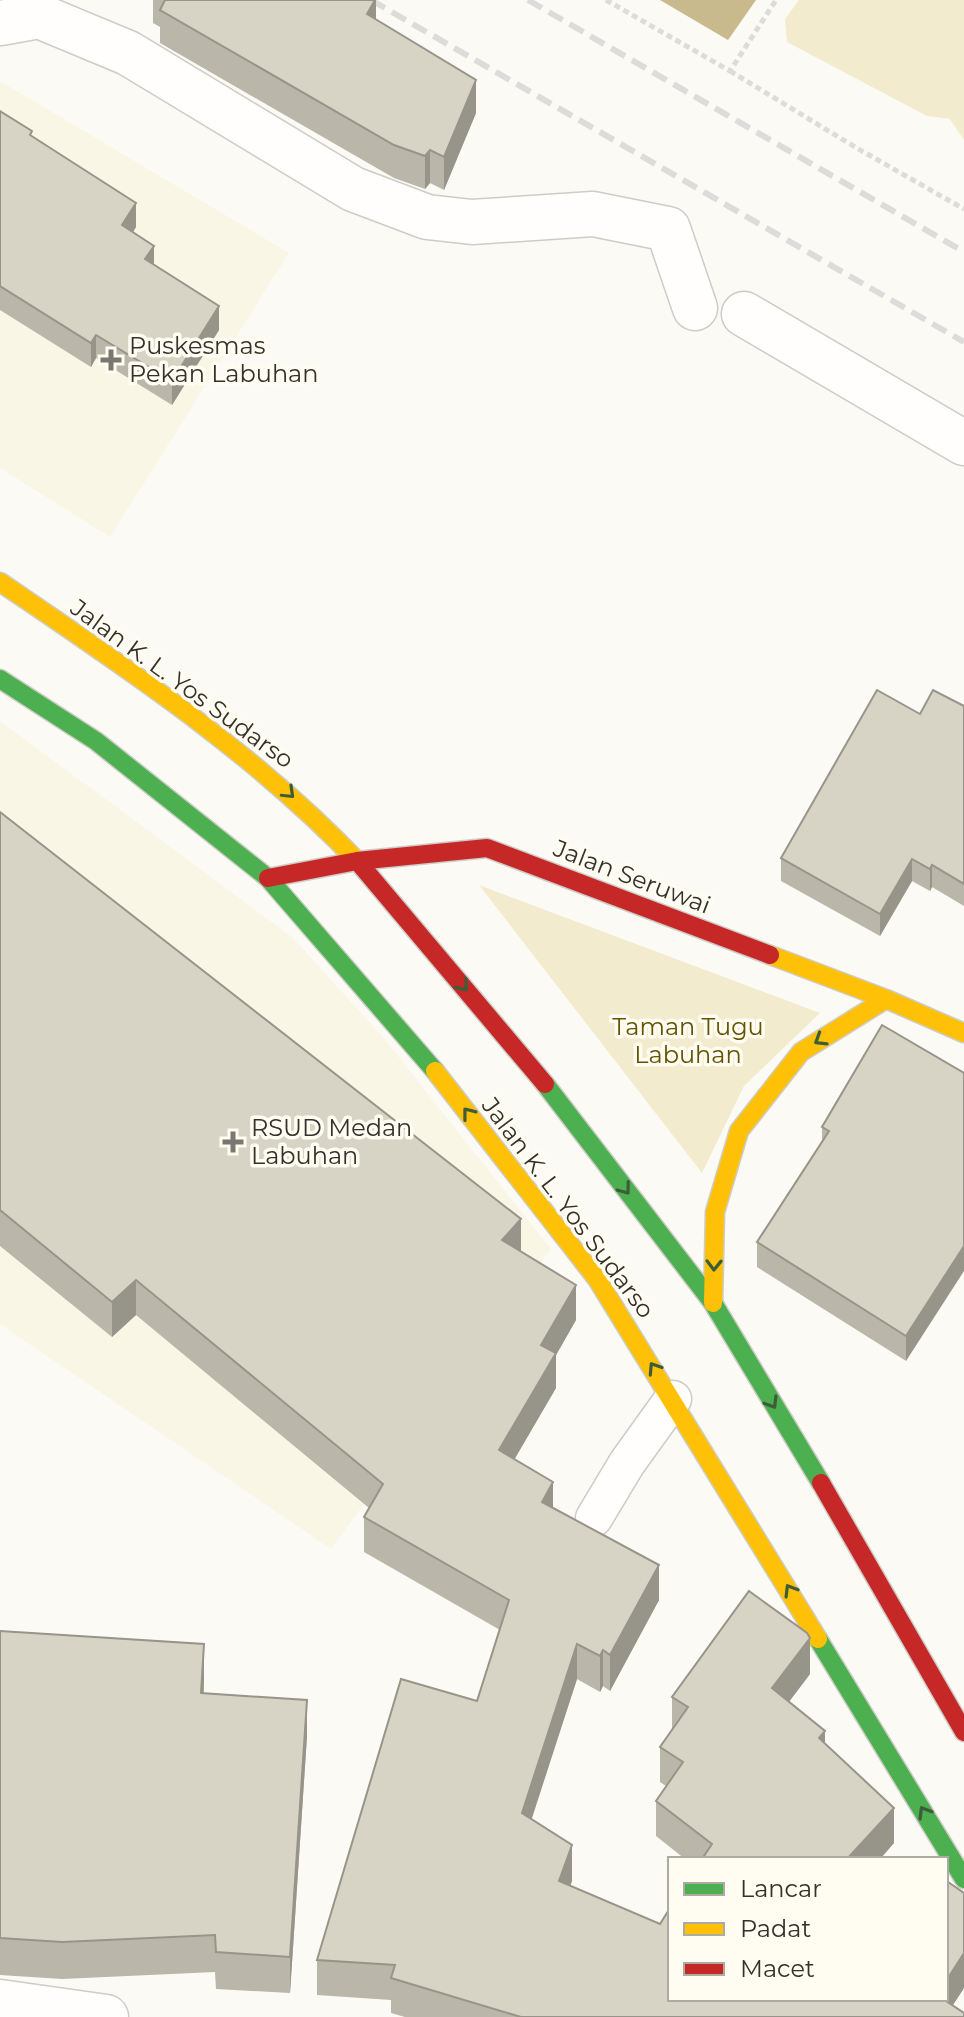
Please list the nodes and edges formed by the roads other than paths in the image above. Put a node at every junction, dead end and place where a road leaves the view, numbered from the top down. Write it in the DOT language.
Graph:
graph roads {
  1 [pos="0,23"];
  2 [pos="695,308"];
  3 [pos="744,314"];
  4 [pos="964,443"];
  5 [pos="0,582"];
  6 [pos="0,679"];
  7 [pos="357,861"];
  8 [pos="268,878"];
  9 [pos="886,999"];
  10 [pos="964,1033"];
  11 [pos="713,1303"];
  12 [pos="673,1399"];
  13 [pos="594,1518"];
  14 [pos="964,1732"];
  15 [pos="964,1879"];
  16 [pos="0,2002"];
  17 [pos="106,2017"];
  1 -- 2 [label="street"];
  3 -- 4 [label="street"];
  5 -- 7 [label="main road, Jalan K. L. Yos Sudarso, one-way"];
  6 -- 8 [label="main road, Jalan K. L. Yos Sudarso"];
  7 -- 8 [label="main road, Jalan Seruwai"];
  7 -- 9 [label="main road, Jalan Seruwai"];
  7 -- 11 [label="main road, Jalan K. L. Yos Sudarso, one-way"];
  12 -- 8 [label="main road, Jalan K. L. Yos Sudarso, one-way"];
  9 -- 10 [label="main road, Jalan Seruwai"];
  9 -- 11 [label="main road, one-way"];
  11 -- 14 [label="main road, Jalan K. L. Yos Sudarso, one-way"];
  12 -- 13 [label="lane"];
  15 -- 12 [label="main road, Jalan K. L. Yos Sudarso, one-way"];
  16 -- 17 [label="street"];
}
